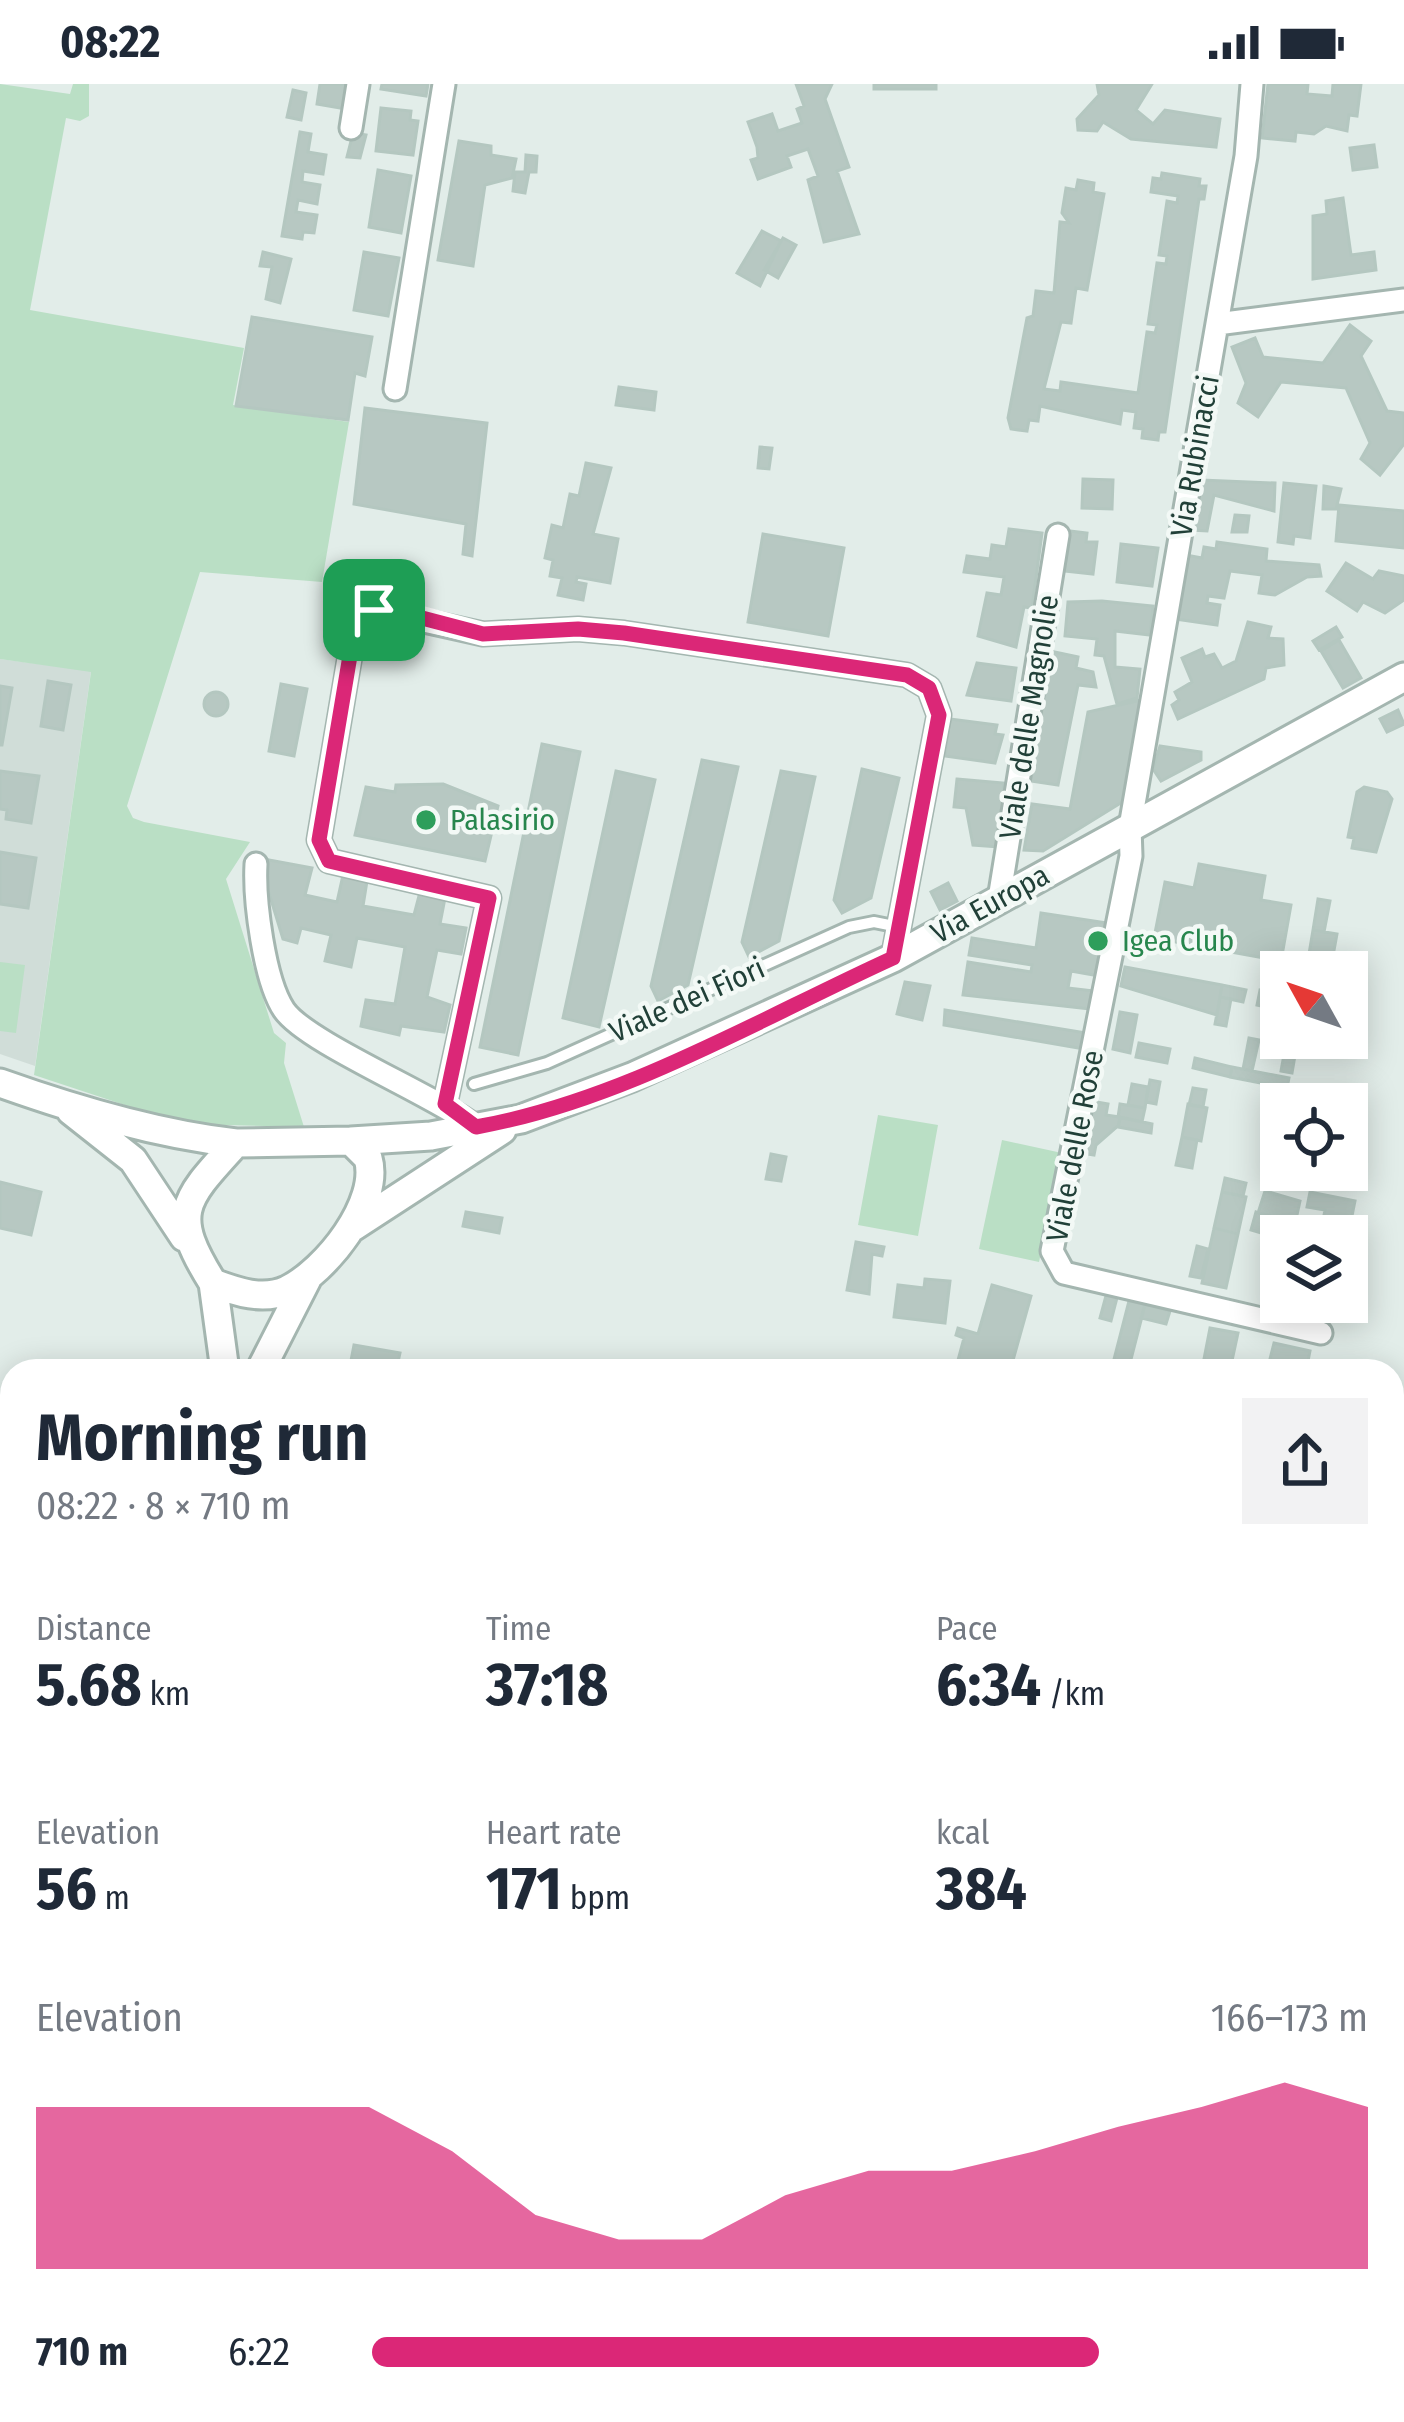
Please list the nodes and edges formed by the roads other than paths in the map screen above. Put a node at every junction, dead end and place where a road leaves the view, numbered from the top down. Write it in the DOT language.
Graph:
graph roads {
  1 [pos="358,84"];
  2 [pos="444,84"];
  3 [pos="1252,84"];
  4 [pos="351,128"];
  5 [pos="1404,300"];
  6 [pos="1217,324"];
  7 [pos="395,389"];
  8 [pos="1058,535"];
  9 [pos="1404,677"];
  10 [pos="1130,827"];
  11 [pos="256,864"];
  12 [pos="999,899"];
  13 [pos="898,927"];
  14 [pos="893,958"];
  15 [pos="0,1082"];
  16 [pos="475,1084"];
  17 [pos="445,1104"];
  18 [pos="63,1105"];
  19 [pos="521,1119"];
  20 [pos="476,1127"];
  21 [pos="351,1141"];
  22 [pos="236,1143"];
  23 [pos="345,1233"];
  24 [pos="187,1242"];
  25 [pos="310,1274"];
  26 [pos="213,1283"];
  27 [pos="1321,1333"];
  28 [pos="223,1359"];
  29 [pos="266,1359"];
  1 -- 4 [label="street"];
  2 -- 7 [label="street"];
  3 -- 6 [label="street, Via Rubinacci"];
  5 -- 6 [label="street"];
  6 -- 10 [label="street, Via Rubinacci"];
  8 -- 12 [label="street, Viale delle Magnolie"];
  9 -- 10 [label="street, Via Europa"];
  10 -- 12 [label="street, Via Europa"];
  10 -- 27 [label="street, Viale delle Rose"];
  11 -- 17 [label="street"];
  12 -- 14 [label="street, Via Europa"];
  13 -- 14 [label="street"];
  13 -- 16 [label="lane, Viale dei Fiori"];
  13 -- 17 [label="street"];
  14 -- 19 [label="street, Via Europa"];
  15 -- 18 [label="street"];
  17 -- 20 [label="street"];
  18 -- 22 [label="street"];
  18 -- 24 [label="street"];
  19 -- 20 [label="street, Via Europa"];
  19 -- 23 [label="street"];
  20 -- 21 [label="street, Via Europa"];
  21 -- 22 [label="street"];
  21 -- 23 [label="street"];
  22 -- 24 [label="street"];
  23 -- 25 [label="street"];
  24 -- 26 [label="street"];
  25 -- 26 [label="street"];
  25 -- 29 [label="street"];
  26 -- 28 [label="street"];
}
